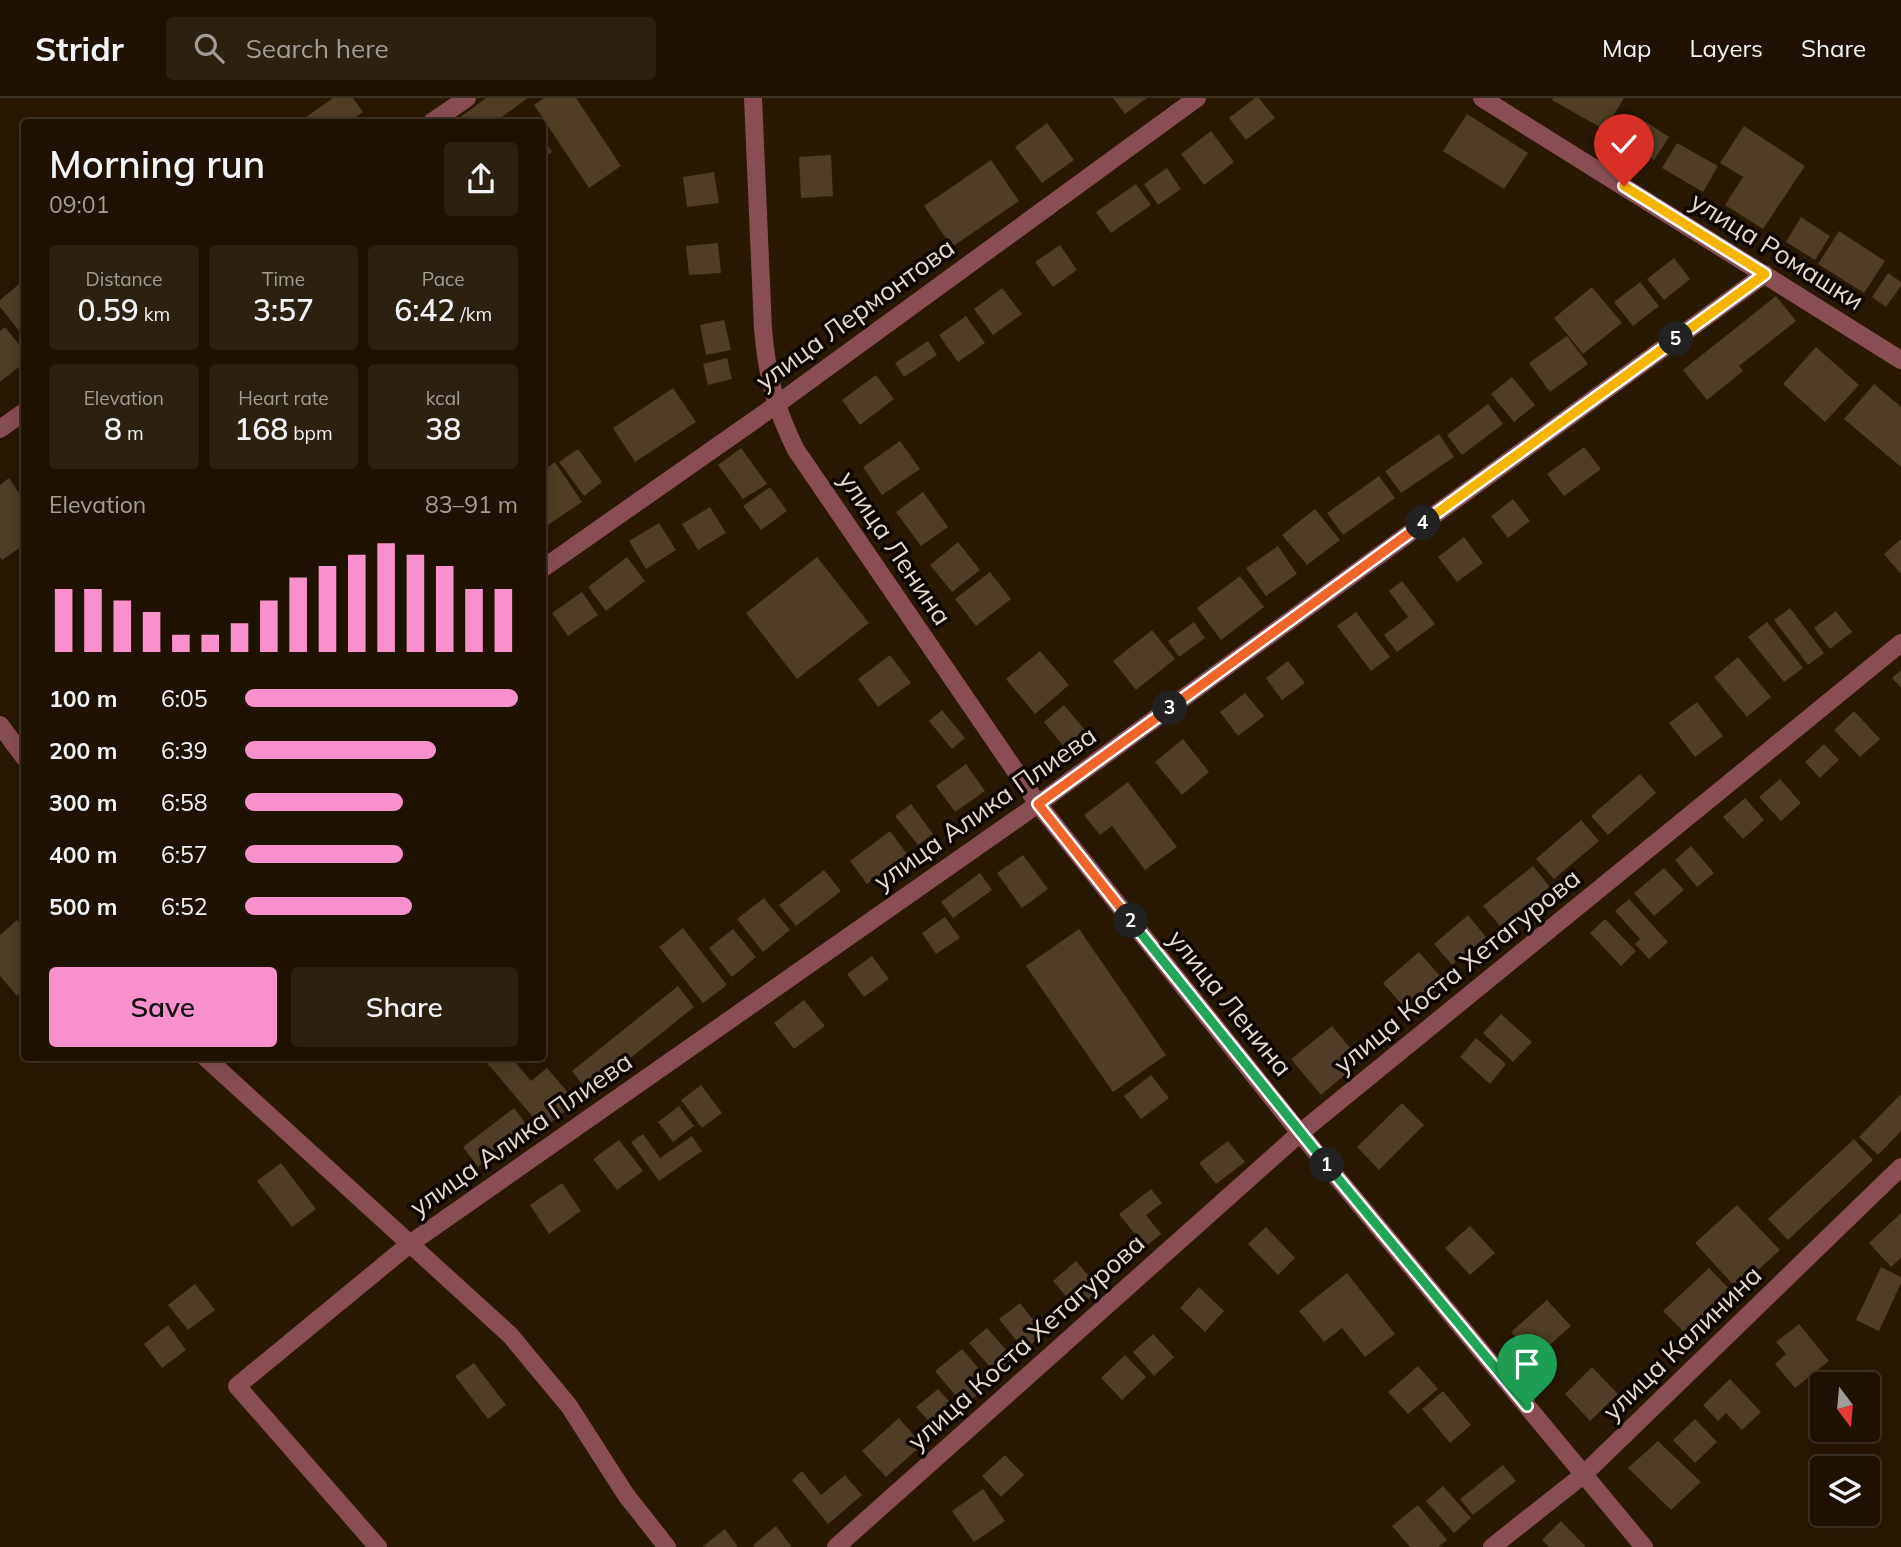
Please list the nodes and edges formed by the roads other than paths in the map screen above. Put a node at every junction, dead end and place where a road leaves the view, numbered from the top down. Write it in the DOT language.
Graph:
graph roads {
  1 [pos="467,98"];
  2 [pos="753,98"];
  3 [pos="1197,98"];
  4 [pos="1482,98"];
  5 [pos="436,119"];
  6 [pos="1765,274"];
  7 [pos="1901,360"];
  8 [pos="776,405"];
  9 [pos="21,414"];
  10 [pos="0,429"];
  11 [pos="546,566"];
  12 [pos="1901,643"];
  13 [pos="0,725"];
  14 [pos="21,753"];
  15 [pos="1038,804"];
  16 [pos="209,1061"];
  17 [pos="1300,1133"];
  18 [pos="1901,1167"];
  19 [pos="411,1243"];
  20 [pos="1584,1475"];
  21 [pos="378,1547"];
  22 [pos="667,1547"];
  23 [pos="836,1547"];
  24 [pos="1492,1547"];
  25 [pos="1644,1547"];
  1 -- 5 [label="street"];
  2 -- 8 [label="street, улица Ленина"];
  3 -- 8 [label="street, улица Лермонтова"];
  4 -- 6 [label="street, улица Ромашки"];
  6 -- 7 [label="street, улица Ромашки"];
  6 -- 15 [label="street, улица Алика Плиева"];
  8 -- 11 [label="street, улица Лермонтова"];
  8 -- 15 [label="street, улица Ленина"];
  9 -- 10 [label="street"];
  12 -- 17 [label="street, улица Коста Хетагурова"];
  13 -- 14 [label="street"];
  15 -- 17 [label="street, улица Ленина"];
  15 -- 19 [label="street, улица Алика Плиева"];
  16 -- 19 [label="street"];
  17 -- 20 [label="street, улица Ленина"];
  17 -- 23 [label="street, улица Коста Хетагурова"];
  18 -- 20 [label="street, улица Калинина"];
  19 -- 21 [label="street, улица Алика Плиева"];
  19 -- 22 [label="street"];
  20 -- 24 [label="street, улица Калинина"];
  20 -- 25 [label="street, улица Ленина"];
}
